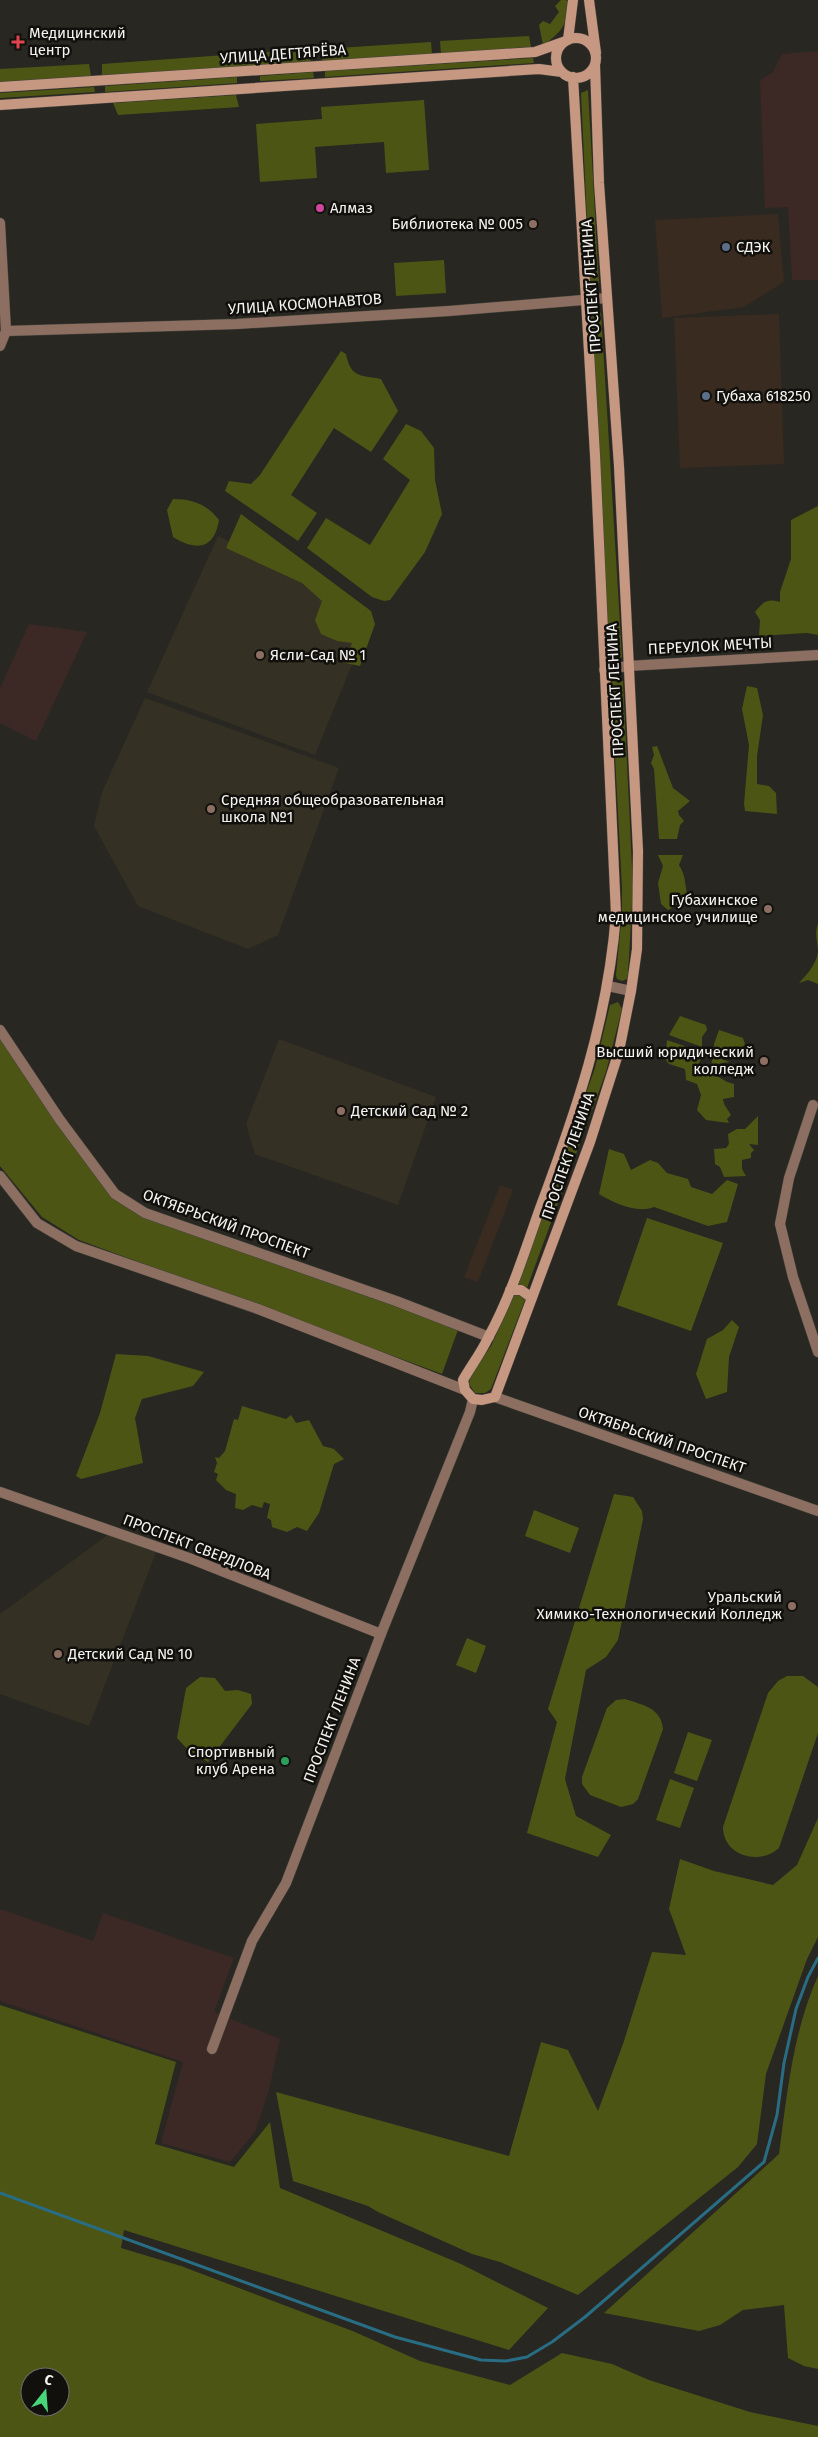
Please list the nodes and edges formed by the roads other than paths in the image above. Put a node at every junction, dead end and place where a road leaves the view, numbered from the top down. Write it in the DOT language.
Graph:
graph roads {
  1 [pos="573,0"];
  2 [pos="589,0"];
  3 [pos="567,41"];
  4 [pos="595,60"];
  5 [pos="562,72"];
  6 [pos="573,77"];
  7 [pos="0,87"];
  8 [pos="0,105"];
  9 [pos="0,223"];
  10 [pos="607,298"];
  11 [pos="586,299"];
  12 [pos="6,331"];
  13 [pos="0,346"];
  14 [pos="818,655"];
  15 [pos="628,666"];
  16 [pos="604,670"];
  17 [pos="608,986"];
  18 [pos="631,991"];
  19 [pos="0,1030"];
  20 [pos="813,1105"];
  21 [pos="0,1176"];
  22 [pos="510,1290"];
  23 [pos="532,1298"];
  24 [pos="489,1337"];
  25 [pos="818,1352"];
  26 [pos="465,1390"];
  27 [pos="495,1397"];
  28 [pos="472,1399"];
  29 [pos="0,1492"];
  30 [pos="817,1508"];
  31 [pos="381,1634"];
  32 [pos="212,2049"];
  1 -- 3 [label="main road"];
  2 -- 4 [label="main road, ПРОСПЕКТ ЛЕНИНА"];
  3 -- 4 [label="main road"];
  3 -- 5 [label="main road"];
  3 -- 7 [label="main road, УЛИЦА ДЕГТЯРЁВА"];
  4 -- 6 [label="main road"];
  4 -- 10 [label="main road, ПРОСПЕКТ ЛЕНИНА"];
  5 -- 6 [label="main road"];
  5 -- 8 [label="main road, УЛИЦА ДЕГТЯРЁВА"];
  6 -- 11 [label="main road, ПРОСПЕКТ ЛЕНИНА"];
  9 -- 12 [label="street"];
  10 -- 11 [label="street, УЛИЦА КОСМОНАВТОВ"];
  10 -- 15 [label="main road, ПРОСПЕКТ ЛЕНИНА"];
  11 -- 12 [label="street, УЛИЦА КОСМОНАВТОВ"];
  11 -- 16 [label="main road, ПРОСПЕКТ ЛЕНИНА"];
  12 -- 13 [label="street"];
  14 -- 15 [label="street, ПЕРЕУЛОК МЕЧТЫ"];
  15 -- 16 [label="street, ПЕРЕУЛОК МЕЧТЫ"];
  15 -- 18 [label="main road, ПРОСПЕКТ ЛЕНИНА"];
  16 -- 17 [label="main road, ПРОСПЕКТ ЛЕНИНА"];
  17 -- 18 [label="street"];
  17 -- 22 [label="main road, ПРОСПЕКТ ЛЕНИНА"];
  18 -- 23 [label="main road, ПРОСПЕКТ ЛЕНИНА"];
  19 -- 24 [label="street, ОКТЯБРЬСКИЙ ПРОСПЕКТ"];
  20 -- 25 [label="street"];
  21 -- 26 [label="street"];
  22 -- 23 [label="main road"];
  22 -- 24 [label="main road, ПРОСПЕКТ ЛЕНИНА"];
  23 -- 27 [label="main road, ПРОСПЕКТ ЛЕНИНА"];
  24 -- 26 [label="main road, ПРОСПЕКТ ЛЕНИНА"];
  26 -- 28 [label="main road"];
  27 -- 28 [label="main road"];
  27 -- 30 [label="street, ОКТЯБРЬСКИЙ ПРОСПЕКТ"];
  28 -- 31 [label="street, ПРОСПЕКТ ЛЕНИНА"];
  29 -- 31 [label="street, ПРОСПЕКТ СВЕРДЛОВА"];
  31 -- 32 [label="street, ПРОСПЕКТ ЛЕНИНА"];
}
